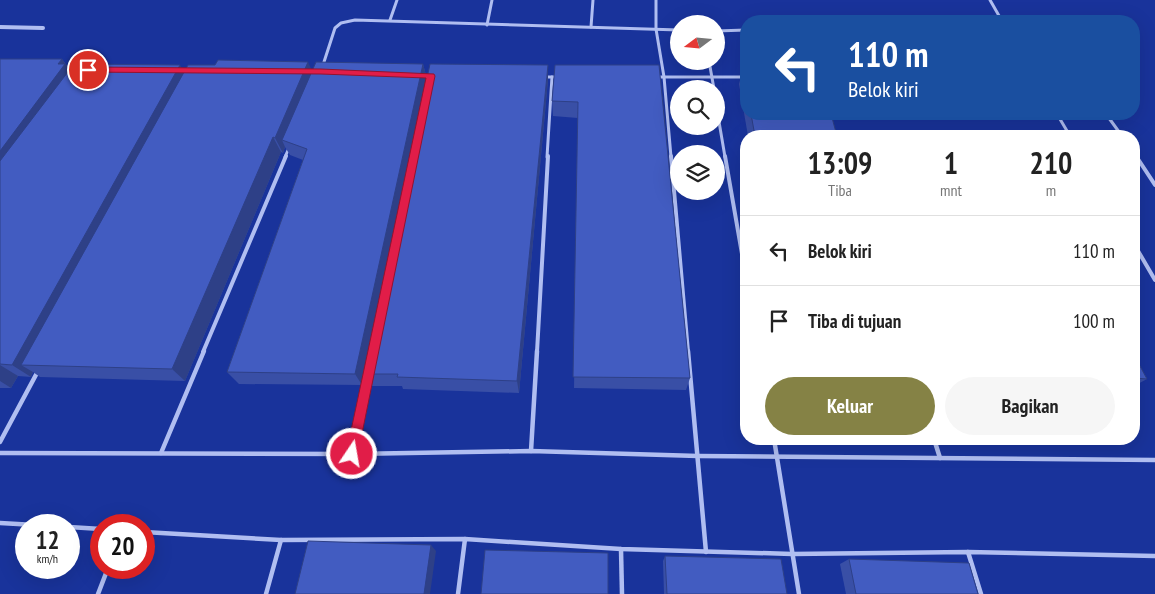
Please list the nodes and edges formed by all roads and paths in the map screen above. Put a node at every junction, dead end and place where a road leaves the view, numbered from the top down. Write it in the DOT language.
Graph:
graph roads {
  1 [pos="397,0"];
  2 [pos="492,0"];
  3 [pos="593,0"];
  4 [pos="656,0"];
  5 [pos="990,0"];
  6 [pos="999,15"];
  7 [pos="390,20"];
  8 [pos="487,25"];
  9 [pos="0,27"];
  10 [pos="591,27"];
  11 [pos="43,28"];
  12 [pos="656,28"];
  13 [pos="670,29"];
  14 [pos="740,30"];
  15 [pos="725,31"];
  16 [pos="711,70"];
  17 [pos="321,71"];
  18 [pos="543,77"];
  19 [pos="552,77"];
  20 [pos="562,77"];
  21 [pos="654,77"];
  22 [pos="664,77"];
  23 [pos="712,77"];
  24 [pos="740,77"];
  25 [pos="712,80"];
  26 [pos="721,135"];
  27 [pos="290,144"];
  28 [pos="1140,162"];
  29 [pos="1155,185"];
  30 [pos="740,242"];
  31 [pos="1140,254"];
  32 [pos="1155,280"];
  33 [pos="41,365"];
  34 [pos="369,376"];
  35 [pos="0,442"];
  36 [pos="775,445"];
  37 [pos="936,445"];
  38 [pos="531,451"];
  39 [pos="0,452"];
  40 [pos="161,453"];
  41 [pos="352,454"];
  42 [pos="777,455"];
  43 [pos="698,456"];
  44 [pos="940,458"];
  45 [pos="1155,460"];
  46 [pos="0,523"];
  47 [pos="15,524"];
  48 [pos="155,533"];
  49 [pos="465,539"];
  50 [pos="281,540"];
  51 [pos="621,549"];
  52 [pos="706,552"];
  53 [pos="968,552"];
  54 [pos="792,554"];
  55 [pos="1155,556"];
  56 [pos="104,579"];
  57 [pos="98,594"];
  58 [pos="266,594"];
  59 [pos="458,594"];
  60 [pos="622,594"];
  61 [pos="799,594"];
  62 [pos="981,594"];
  1 -- 7 [label="lane"];
  2 -- 8 [label="lane"];
  3 -- 10 [label="lane"];
  4 -- 12 [label="lane"];
  5 -- 6 [label="lane"];
  7 -- 8 [label="lane"];
  7 -- 17 [label="lane"];
  8 -- 10 [label="lane"];
  9 -- 11 [label="street"];
  10 -- 12 [label="lane"];
  12 -- 13 [label="lane"];
  12 -- 22 [label="lane"];
  14 -- 15 [label="lane"];
  16 -- 23 [label="lane"];
  18 -- 19 [label="lane"];
  19 -- 20 [label="lane"];
  19 -- 38 [label="lane"];
  21 -- 22 [label="lane"];
  22 -- 23 [label="lane"];
  22 -- 43 [label="lane"];
  23 -- 24 [label="lane"];
  23 -- 25 [label="lane"];
  26 -- 30 [label="lane"];
  27 -- 40 [label="lane"];
  28 -- 29 [label="lane"];
  31 -- 32 [label="lane"];
  33 -- 35 [label="lane"];
  34 -- 41 [label="lane"];
  36 -- 42 [label="lane"];
  37 -- 44 [label="lane"];
  38 -- 41 [label="lane"];
  38 -- 43 [label="lane"];
  39 -- 40 [label="lane"];
  40 -- 41 [label="lane"];
  42 -- 43 [label="lane"];
  42 -- 44 [label="lane"];
  42 -- 54 [label="lane"];
  43 -- 52 [label="lane"];
  44 -- 45 [label="lane"];
  46 -- 47 [label="lane"];
  48 -- 50 [label="lane"];
  49 -- 50 [label="lane"];
  49 -- 51 [label="lane"];
  49 -- 59 [label="lane"];
  50 -- 58 [label="lane"];
  51 -- 52 [label="lane"];
  51 -- 60 [label="lane"];
  52 -- 54 [label="lane"];
  53 -- 54 [label="lane"];
  53 -- 55 [label="lane"];
  53 -- 62 [label="lane"];
  54 -- 61 [label="lane"];
  56 -- 57 [label="lane"];
}
